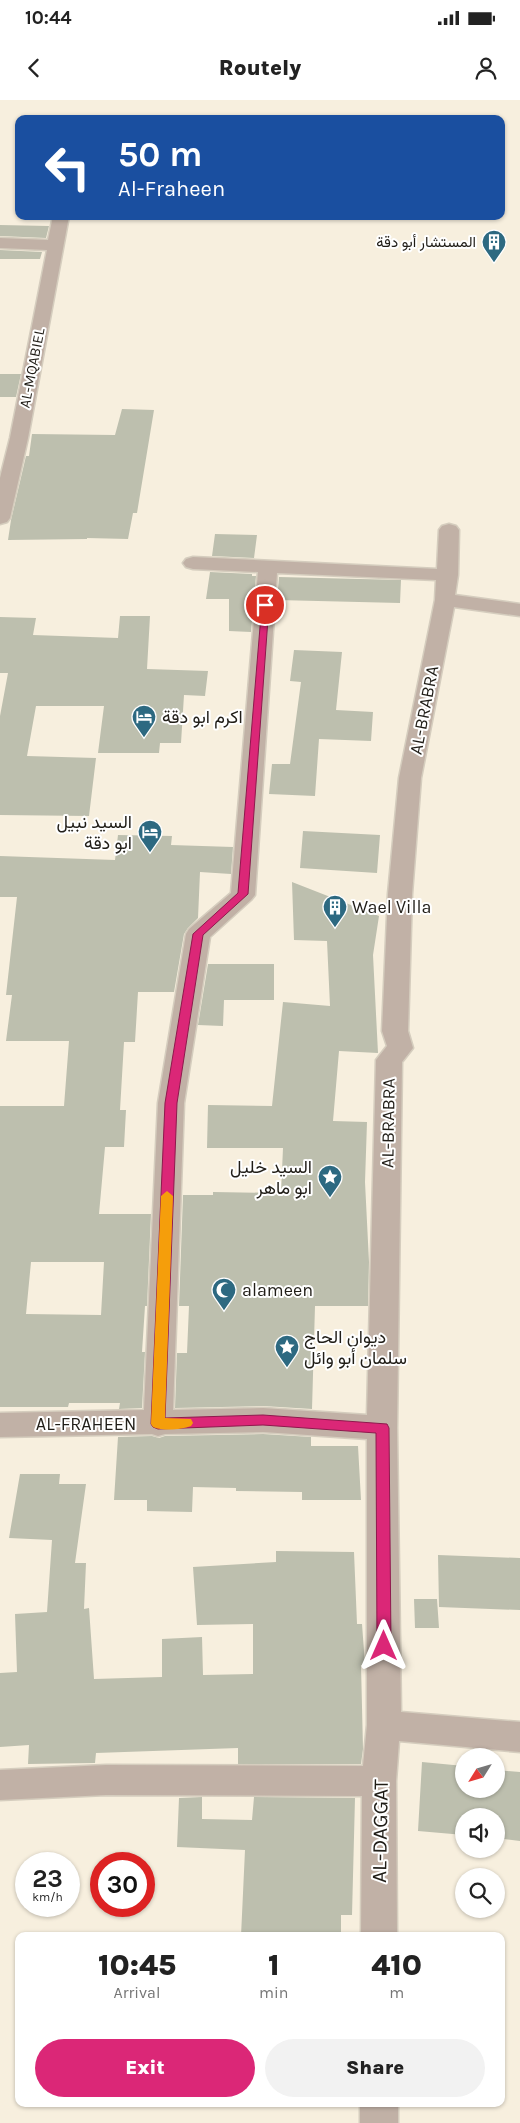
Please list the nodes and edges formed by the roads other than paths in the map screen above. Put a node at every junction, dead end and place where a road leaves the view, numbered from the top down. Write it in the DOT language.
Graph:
graph roads {
  1 [pos="60,220"];
  2 [pos="0,243"];
  3 [pos="56,245"];
  4 [pos="0,518"];
  5 [pos="449,530"];
  6 [pos="193,563"];
  7 [pos="268,567"];
  8 [pos="447,588"];
  9 [pos="520,610"];
  10 [pos="158,1424"];
  11 [pos="0,1425"];
  12 [pos="382,1428"];
  13 [pos="384,1725"];
  14 [pos="520,1737"];
  15 [pos="379,1780"];
  16 [pos="0,1785"];
  17 [pos="379,1932"];
  18 [pos="379,2107"];
  19 [pos="379,2123"];
  1 -- 3 [label="street, AL-MQABIEL"];
  2 -- 3 [label="street"];
  3 -- 4 [label="street, AL-MQABIEL"];
  5 -- 8 [label="street, AL-BRABRA"];
  6 -- 7 [label="street"];
  7 -- 8 [label="street"];
  7 -- 10 [label="street"];
  8 -- 9 [label="street"];
  8 -- 12 [label="street, AL-BRABRA"];
  10 -- 11 [label="street, AL-FRAHEEN"];
  10 -- 12 [label="street, AL-FRAHEEN"];
  12 -- 13 [label="street, AL-BRABRA"];
  13 -- 14 [label="street"];
  13 -- 15 [label="street, AL-DAGGAT"];
  15 -- 16 [label="street"];
  15 -- 17 [label="street, AL-DAGGAT"];
  18 -- 19 [label="street"];
}
